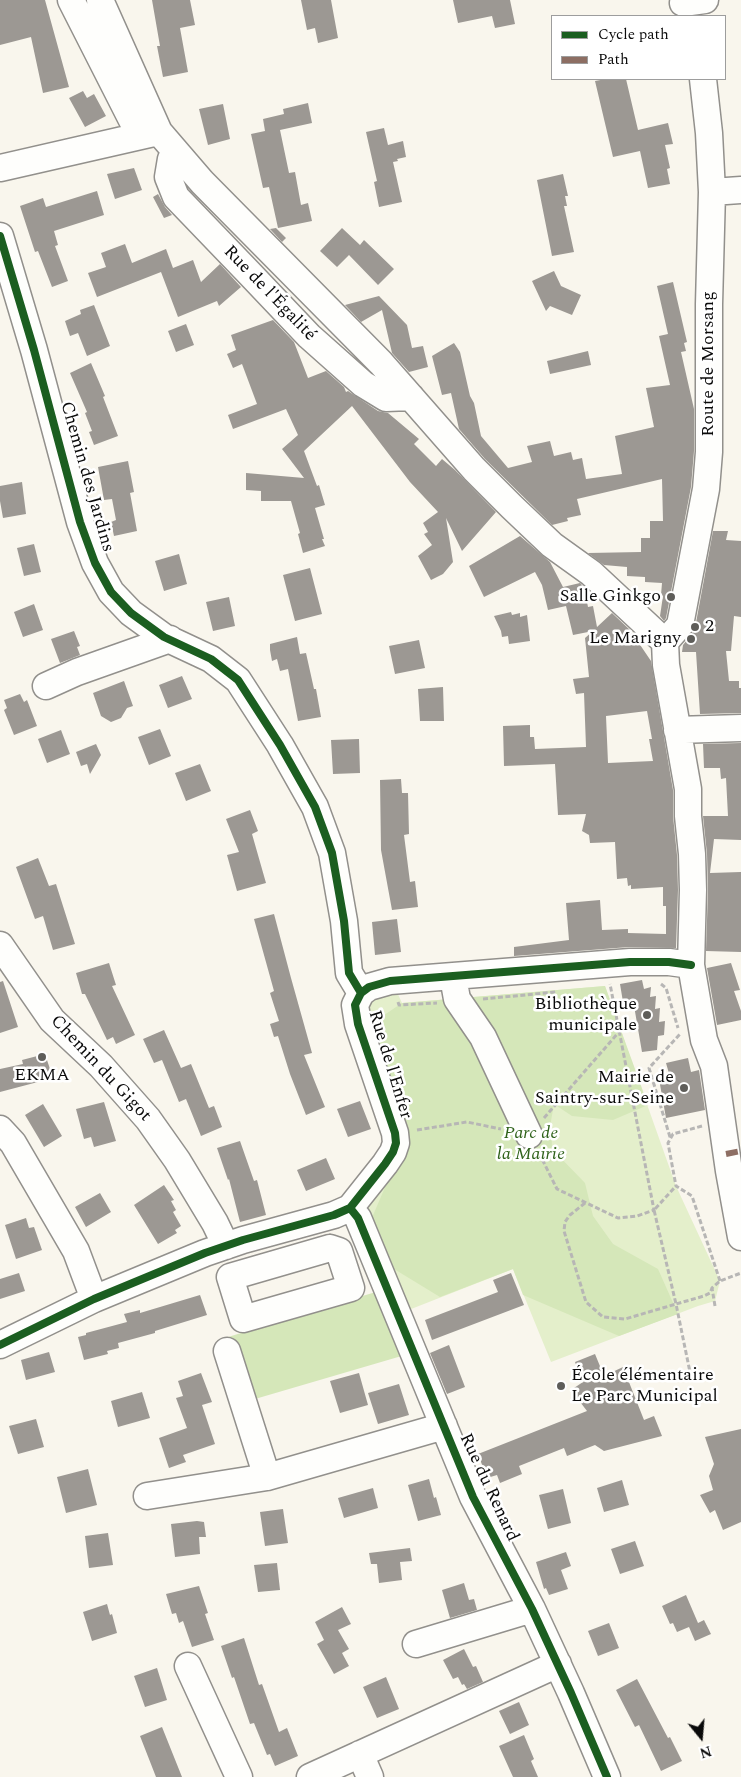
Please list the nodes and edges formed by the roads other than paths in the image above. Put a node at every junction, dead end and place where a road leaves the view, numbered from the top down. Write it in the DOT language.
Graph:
graph roads {
  1 [pos="71,0"];
  2 [pos="100,0"];
  3 [pos="703,80"];
  4 [pos="159,132"];
  5 [pos="0,168"];
  6 [pos="741,190"];
  7 [pos="712,192"];
  8 [pos="0,236"];
  9 [pos="170,639"];
  10 [pos="665,642"];
  11 [pos="46,686"];
  12 [pos="741,728"];
  13 [pos="677,730"];
  14 [pos="0,945"];
  15 [pos="691,965"];
  16 [pos="453,977"];
  17 [pos="361,993"];
  18 [pos="0,1130"];
  19 [pos="529,1135"];
  20 [pos="734,1152"];
  21 [pos="350,1208"];
  22 [pos="740,1231"];
  23 [pos="258,1236"];
  24 [pos="226,1246"];
  25 [pos="267,1266"];
  26 [pos="94,1299"];
  27 [pos="0,1346"];
  28 [pos="227,1351"];
  29 [pos="444,1426"];
  30 [pos="267,1477"];
  31 [pos="147,1496"];
  32 [pos="532,1609"];
  33 [pos="416,1644"];
  34 [pos="558,1664"];
  35 [pos="188,1666"];
  36 [pos="365,1766"];
  37 [pos="239,1777"];
  38 [pos="310,1777"];
  39 [pos="607,1777"];
  1 -- 4 [label="street"];
  2 -- 4 [label="street, Rue de l'Égalité"];
  3 -- 7 [label="street, Route de Morsang"];
  4 -- 5 [label="street"];
  4 -- 10 [label="street, Rue de l'Égalité"];
  6 -- 7 [label="street"];
  7 -- 10 [label="street, Route de Morsang"];
  8 -- 9 [label="street, Chemin des Jardins"];
  9 -- 11 [label="street"];
  9 -- 17 [label="street, Chemin des Jardins"];
  10 -- 13 [label="street"];
  12 -- 13 [label="street"];
  13 -- 15 [label="street"];
  14 -- 24 [label="street, Chemin du Gigot"];
  15 -- 16 [label="street, Rue de l'Enfer"];
  15 -- 20 [label="street"];
  16 -- 17 [label="street, Rue de l'Enfer"];
  16 -- 19 [label="street"];
  17 -- 21 [label="street, Rue de l'Enfer"];
  18 -- 26 [label="street"];
  20 -- 22 [label="street"];
  21 -- 23 [label="street"];
  21 -- 29 [label="street, Rue du Renard"];
  23 -- 24 [label="street"];
  23 -- 25 [label="street"];
  24 -- 26 [label="street"];
  26 -- 27 [label="street"];
  28 -- 30 [label="street"];
  29 -- 30 [label="street"];
  29 -- 32 [label="street, Rue du Renard"];
  30 -- 31 [label="street"];
  32 -- 33 [label="street"];
  32 -- 34 [label="street, Rue du Renard"];
  34 -- 36 [label="street"];
  34 -- 39 [label="street, Rue du Renard"];
  35 -- 37 [label="street"];
  36 -- 38 [label="street"];
}
